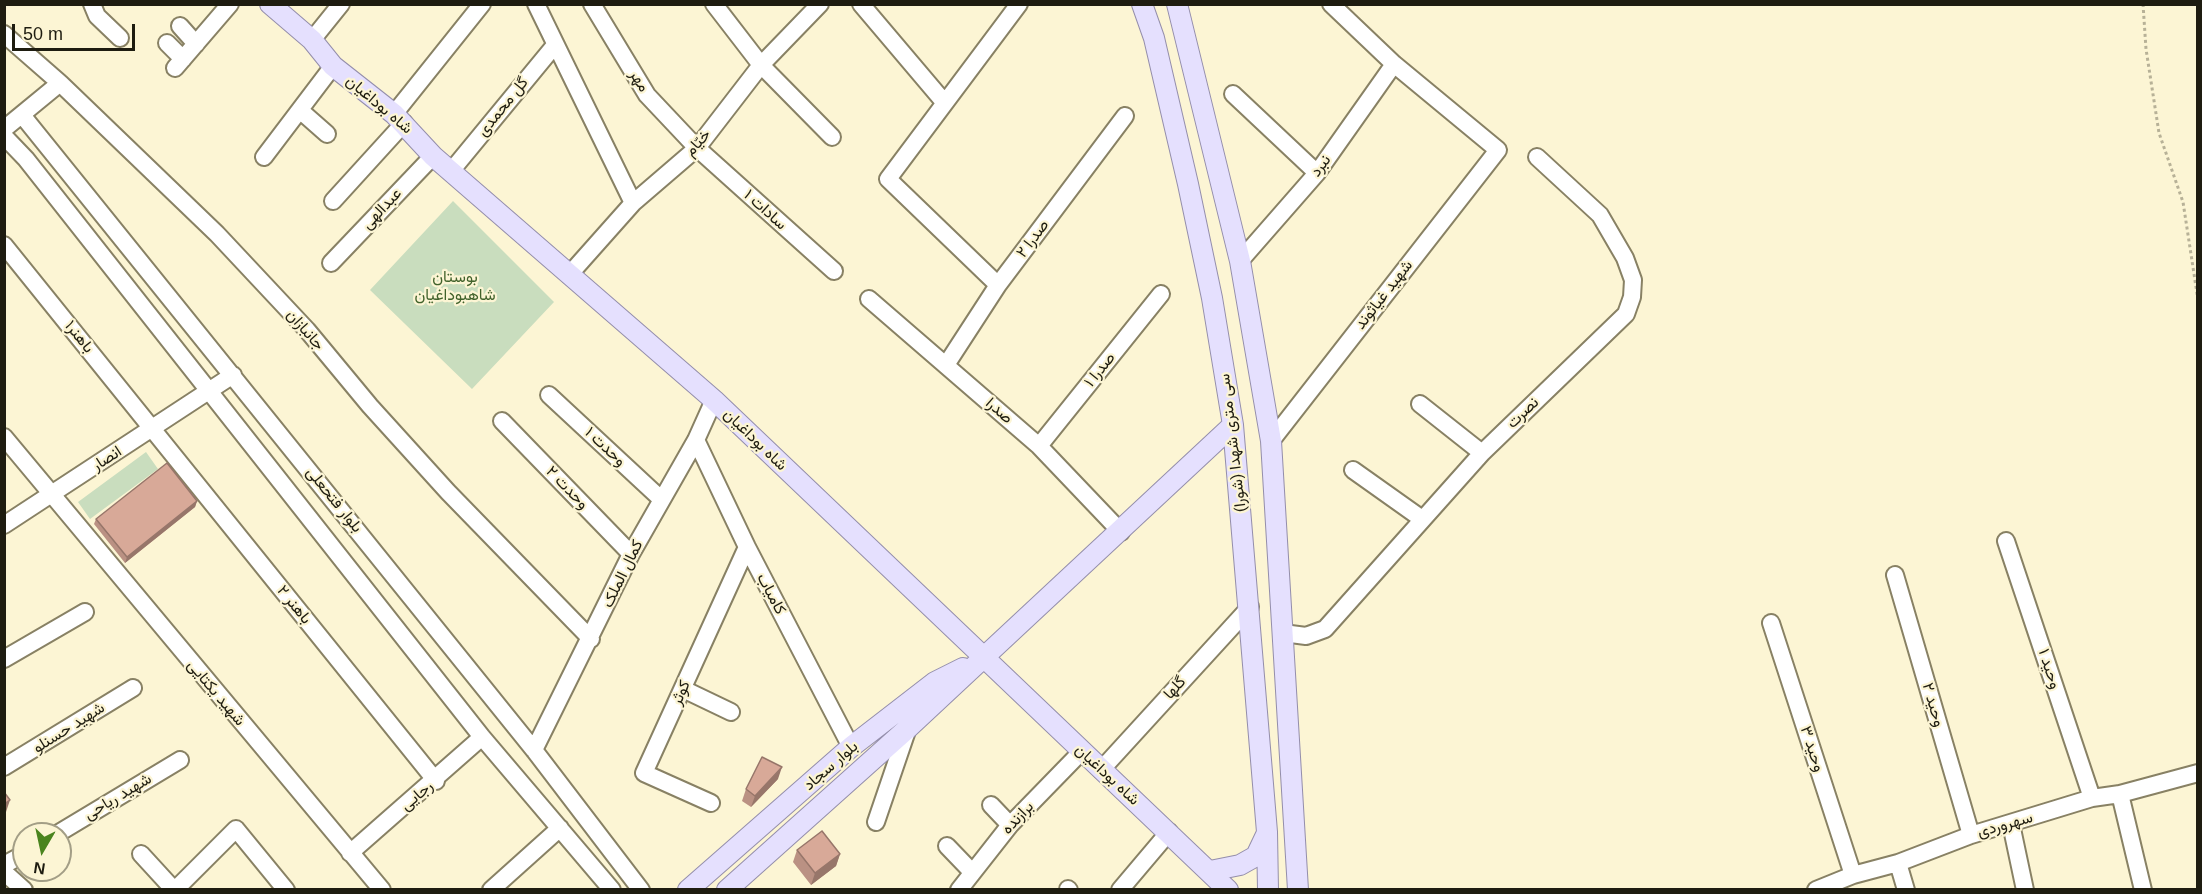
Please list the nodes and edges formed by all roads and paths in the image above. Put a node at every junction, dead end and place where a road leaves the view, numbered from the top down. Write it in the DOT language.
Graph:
graph roads {
  1 [pos="92,4"];
  2 [pos="230,4"];
  3 [pos="270,4"];
  4 [pos="341,4"];
  5 [pos="482,4"];
  6 [pos="536,4"];
  7 [pos="592,4"];
  8 [pos="714,4"];
  9 [pos="820,4"];
  10 [pos="861,4"];
  11 [pos="1142,4"];
  12 [pos="1177,4"];
  13 [pos="1331,4"];
  14 [pos="2143,4"];
  15 [pos="1015,6"];
  16 [pos="180,26"];
  17 [pos="4,34"];
  18 [pos="120,38"];
  19 [pos="312,40"];
  20 [pos="166,43"];
  21 [pos="196,44"];
  22 [pos="555,45"];
  23 [pos="1394,64"];
  24 [pos="761,65"];
  25 [pos="333,66"];
  26 [pos="60,83"];
  27 [pos="1233,94"];
  28 [pos="944,102"];
  29 [pos="302,111"];
  30 [pos="22,115"];
  31 [pos="1125,116"];
  32 [pos="399,118"];
  33 [pos="4,129"];
  34 [pos="327,134"];
  35 [pos="4,136"];
  36 [pos="832,138"];
  37 [pos="45,144"];
  38 [pos="697,148"];
  39 [pos="433,156"];
  40 [pos="264,157"];
  41 [pos="1538,157"];
  42 [pos="26,159"];
  43 [pos="452,170"];
  44 [pos="1317,173"];
  45 [pos="1218,176"];
  46 [pos="1188,184"];
  47 [pos="333,201"];
  48 [pos="633,203"];
  49 [pos="4,245"];
  50 [pos="1240,261"];
  51 [pos="331,263"];
  52 [pos="834,271"];
  53 [pos="569,275"];
  54 [pos="998,285"];
  55 [pos="1161,294"];
  56 [pos="869,299"];
  57 [pos="2198,300"];
  58 [pos="946,365"];
  59 [pos="233,375"];
  60 [pos="208,392"];
  61 [pos="549,395"];
  62 [pos="714,400"];
  63 [pos="1420,404"];
  64 [pos="502,421"];
  65 [pos="1233,425"];
  66 [pos="153,429"];
  67 [pos="4,437"];
  68 [pos="696,440"];
  69 [pos="1271,441"];
  70 [pos="1039,446"];
  71 [pos="1482,453"];
  72 [pos="1353,470"];
  73 [pos="51,496"];
  74 [pos="661,499"];
  75 [pos="1422,519"];
  76 [pos="4,525"];
  77 [pos="1121,532"];
  78 [pos="2006,541"];
  79 [pos="747,547"];
  80 [pos="631,554"];
  81 [pos="1895,575"];
  82 [pos="1250,607"];
  83 [pos="84,612"];
  84 [pos="1771,623"];
  85 [pos="1283,633"];
  86 [pos="591,639"];
  87 [pos="984,657"];
  88 [pos="4,659"];
  89 [pos="132,688"];
  90 [pos="683,689"];
  91 [pos="731,712"];
  92 [pos="908,728"];
  93 [pos="482,738"];
  94 [pos="851,747"];
  95 [pos="534,750"];
  96 [pos="1082,752"];
  97 [pos="180,760"];
  98 [pos="4,767"];
  99 [pos="1101,770"];
  100 [pos="2198,774"];
  101 [pos="436,780"];
  102 [pos="2120,794"];
  103 [pos="2092,798"];
  104 [pos="711,803"];
  105 [pos="991,805"];
  106 [pos="876,822"];
  107 [pos="2011,824"];
  108 [pos="72,825"];
  109 [pos="1010,825"];
  110 [pos="560,828"];
  111 [pos="1169,832"];
  112 [pos="1267,832"];
  113 [pos="1971,835"];
  114 [pos="752,836"];
  115 [pos="947,846"];
  116 [pos="350,853"];
  117 [pos="141,854"];
  118 [pos="766,855"];
  119 [pos="1898,863"];
  120 [pos="1210,871"];
  121 [pos="4,872"];
  122 [pos="972,872"];
  123 [pos="1853,875"];
  124 [pos="24,890"];
  125 [pos="174,890"];
  126 [pos="286,890"];
  127 [pos="382,890"];
  128 [pos="491,890"];
  129 [pos="612,890"];
  130 [pos="641,890"];
  131 [pos="688,890"];
  132 [pos="727,890"];
  133 [pos="959,890"];
  134 [pos="1120,890"];
  135 [pos="1228,890"];
  136 [pos="1268,890"];
  137 [pos="1298,890"];
  138 [pos="1816,890"];
  139 [pos="1906,890"];
  140 [pos="2025,890"];
  141 [pos="2142,890"];
  1 -- 18 [label="street"];
  2 -- 21 [label="street"];
  3 -- 19 [label="main road, شاه بوداغیان"];
  4 -- 19 [label="street"];
  5 -- 32 [label="street"];
  6 -- 22 [label="street"];
  7 -- 38 [label="street, مهر"];
  8 -- 24 [label="street"];
  9 -- 24 [label="street, خیّام"];
  10 -- 28 [label="street"];
  11 -- 46 [label="main road, سی متری شهدا (شورا)"];
  12 -- 45 [label="main road, سی متری شهدا (شورا)"];
  13 -- 23 [label="street"];
  14 -- 57 [label="path"];
  15 -- 28 [label="street"];
  16 -- 21 [label="street"];
  17 -- 26 [label="street, جانبازان"];
  19 -- 25 [label="main road, شاه بوداغیان"];
  20 -- 21 [label="street"];
  22 -- 43 [label="street, گل محمدی"];
  22 -- 48 [label="street"];
  23 -- 44 [label="street, نبرد"];
  23 -- 69 [label="street, شهید غیاثوند"];
  24 -- 36 [label="street"];
  24 -- 38 [label="street, خیّام"];
  25 -- 29 [label="street"];
  25 -- 32 [label="main road, شاه بوداغیان"];
  26 -- 30 [label="street"];
  26 -- 86 [label="street, جانبازان"];
  27 -- 44 [label="street"];
  28 -- 54 [label="street"];
  29 -- 34 [label="street"];
  29 -- 40 [label="street"];
  30 -- 33 [label="street"];
  30 -- 37 [label="street, بلوار فتحعلی"];
  31 -- 54 [label="street, صدرا ۲"];
  32 -- 39 [label="main road, شاه بوداغیان"];
  32 -- 47 [label="street"];
  35 -- 42 [label="street, بلوار فتحعلی"];
  37 -- 42 [label="street"];
  37 -- 59 [label="street, بلوار فتحعلی"];
  38 -- 48 [label="street, خیّام"];
  38 -- 52 [label="street, سادات ۱"];
  39 -- 43 [label="main road, شاه بوداغیان"];
  39 -- 51 [label="street, عبدالهی"];
  41 -- 71 [label="street, نصرت"];
  42 -- 60 [label="street, بلوار فتحعلی"];
  43 -- 53 [label="main road, شاه بوداغیان"];
  44 -- 50 [label="street, نبرد"];
  45 -- 46 [label="main road"];
  45 -- 50 [label="main road, سی متری شهدا (شورا)"];
  46 -- 65 [label="main road, سی متری شهدا (شورا)"];
  48 -- 53 [label="street, خیّام"];
  49 -- 66 [label="street, باهنر۱"];
  50 -- 69 [label="main road, سی متری شهدا (شورا)"];
  53 -- 62 [label="main road, شاه بوداغیان"];
  54 -- 58 [label="street, صدرا ۲"];
  55 -- 70 [label="street, صدرا ۱"];
  56 -- 58 [label="street, صدرا"];
  58 -- 70 [label="street, صدرا"];
  59 -- 60 [label="street, انصار"];
  59 -- 95 [label="street, بلوار فتحعلی"];
  60 -- 66 [label="street, انصار"];
  60 -- 93 [label="street, بلوار فتحعلی"];
  61 -- 74 [label="street, وحدت ۱"];
  62 -- 68 [label="street, کمال الملک"];
  62 -- 87 [label="main road, شاه بوداغیان"];
  63 -- 71 [label="street"];
  64 -- 80 [label="street, وحدت ۲"];
  65 -- 77 [label="main road, بلوار سجاد"];
  65 -- 82 [label="main road, سی متری شهدا (شورا)"];
  66 -- 73 [label="street, انصار"];
  66 -- 101 [label="street, باهنر ۲"];
  67 -- 73 [label="street, شهید یکتایی"];
  68 -- 74 [label="street, کمال الملک"];
  68 -- 79 [label="street, کامیاب"];
  69 -- 85 [label="main road, سی متری شهدا (شورا)"];
  70 -- 77 [label="street, صدرا"];
  71 -- 75 [label="street, نصرت"];
  72 -- 75 [label="street"];
  73 -- 76 [label="street, انصار"];
  73 -- 116 [label="street, شهید یکتایی"];
  74 -- 80 [label="street, کمال الملک"];
  75 -- 85 [label="street, نصرت"];
  77 -- 87 [label="main road, بلوار سجاد"];
  78 -- 103 [label="street, وحید ۱"];
  79 -- 90 [label="street, کوثر"];
  79 -- 94 [label="street, کامیاب"];
  80 -- 86 [label="street, کمال الملک"];
  81 -- 113 [label="street, وحید ۲"];
  82 -- 99 [label="street, گلها"];
  82 -- 112 [label="main road, سی متری شهدا (شورا)"];
  83 -- 88 [label="street"];
  84 -- 123 [label="street, وحید ۳"];
  85 -- 137 [label="main road, سی متری شهدا (شورا)"];
  86 -- 95 [label="street, کمال الملک"];
  87 -- 92 [label="main road, بلوار سجاد"];
  87 -- 94 [label="main road, بلوار سجاد"];
  87 -- 96 [label="main road, شاه بوداغیان"];
  89 -- 98 [label="street, شهید حسنلو"];
  90 -- 91 [label="street"];
  90 -- 104 [label="street, کوثر"];
  92 -- 106 [label="street"];
  92 -- 118 [label="main road, بلوار سجاد"];
  93 -- 101 [label="street, رجایی"];
  93 -- 110 [label="street, بلوار فتحعلی"];
  94 -- 114 [label="main road, بلوار سجاد"];
  95 -- 130 [label="street, بلوار فتحعلی"];
  96 -- 99 [label="main road, شاه بوداغیان"];
  96 -- 109 [label="street, برازنده"];
  97 -- 108 [label="street, شهید ریاحی"];
  99 -- 111 [label="main road, شاه بوداغیان"];
  100 -- 102 [label="street, سهروردی"];
  101 -- 116 [label="street, رجایی"];
  102 -- 103 [label="street, سهروردی"];
  102 -- 141 [label="street"];
  103 -- 107 [label="street, سهروردی"];
  105 -- 109 [label="street"];
  107 -- 113 [label="street, سهروردی"];
  107 -- 140 [label="street"];
  109 -- 122 [label="street, برازنده"];
  110 -- 128 [label="street"];
  110 -- 129 [label="street, بلوار فتحعلی"];
  111 -- 120 [label="main road, شاه بوداغیان"];
  111 -- 134 [label="street"];
  112 -- 120 [label="main road"];
  112 -- 136 [label="main road, سی متری شهدا (شورا)"];
  113 -- 119 [label="street, سهروردی"];
  114 -- 118 [label="main road"];
  114 -- 131 [label="main road, بلوار سجاد"];
  115 -- 122 [label="street"];
  116 -- 127 [label="street, شهید یکتایی"];
  117 -- 125 [label="street"];
  118 -- 132 [label="main road, بلوار سجاد"];
  119 -- 123 [label="street, سهروردی"];
  119 -- 139 [label="street"];
  120 -- 135 [label="main road, شاه بوداغیان"];
  121 -- 124 [label="street"];
  122 -- 133 [label="street, برازنده"];
  123 -- 138 [label="street, سهروردی"];
  125 -- 126 [label="street"];
}
